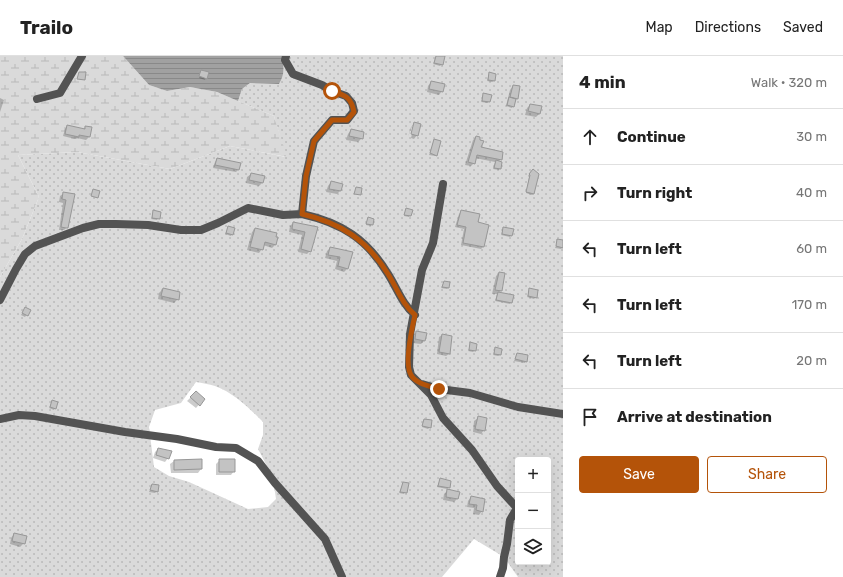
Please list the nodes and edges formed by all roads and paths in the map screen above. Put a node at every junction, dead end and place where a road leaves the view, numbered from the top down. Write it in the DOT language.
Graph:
graph roads {
  1 [pos="82,56"];
  2 [pos="286,56"];
  3 [pos="37,99"];
  4 [pos="443,184"];
  5 [pos="302,214"];
  6 [pos="0,300"];
  7 [pos="415,315"];
  8 [pos="420,383"];
  9 [pos="563,414"];
  10 [pos="0,419"];
  11 [pos="342,577"];
  12 [pos="500,577"];
  1 -- 3 [label="street"];
  2 -- 5 [label="street"];
  4 -- 7 [label="street"];
  5 -- 6 [label="street"];
  5 -- 7 [label="street"];
  7 -- 8 [label="street"];
  8 -- 9 [label="street"];
  8 -- 12 [label="street"];
  10 -- 11 [label="street"];
}
